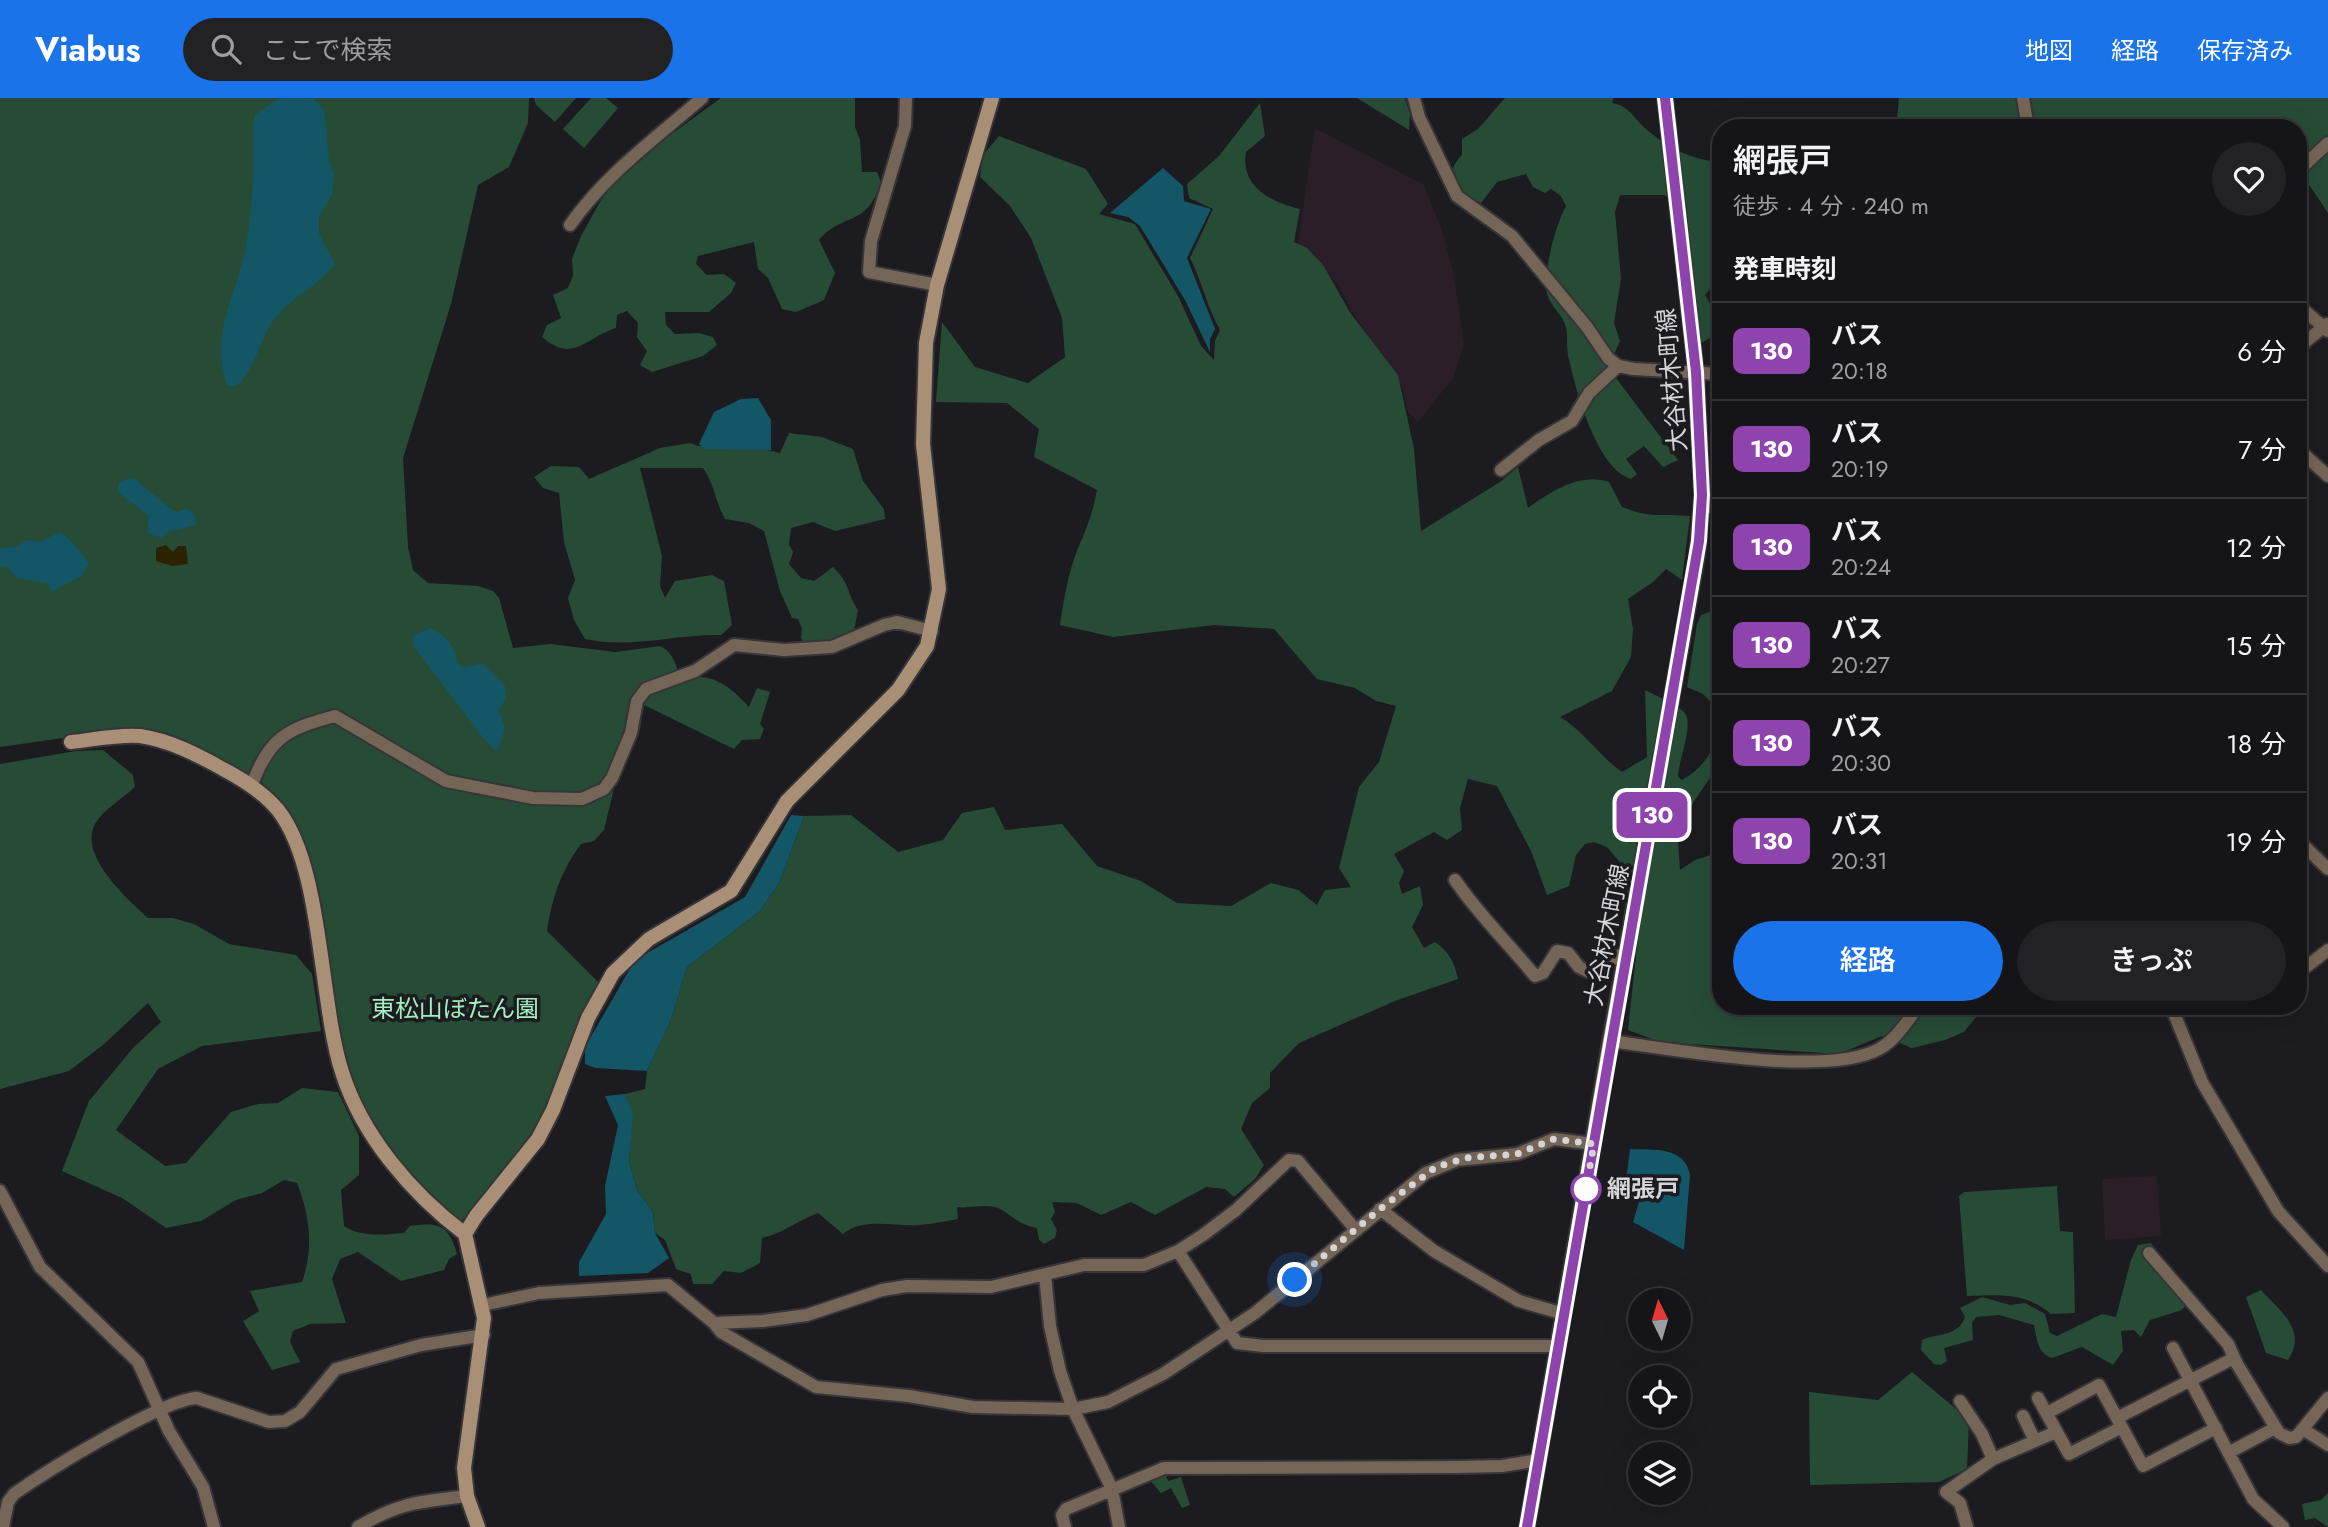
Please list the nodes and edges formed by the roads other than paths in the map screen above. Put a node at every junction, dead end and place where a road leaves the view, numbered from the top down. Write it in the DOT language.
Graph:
graph roads {
  1 [pos="702,98"];
  2 [pos="906,98"];
  3 [pos="992,98"];
  4 [pos="1414,98"];
  5 [pos="1665,98"];
  6 [pos="2023,98"];
  7 [pos="2026,119"];
  8 [pos="2328,143"];
  9 [pos="2307,163"];
  10 [pos="570,225"];
  11 [pos="937,285"];
  12 [pos="2307,312"];
  13 [pos="2326,327"];
  14 [pos="2307,341"];
  15 [pos="1618,366"];
  16 [pos="1696,372"];
  17 [pos="1712,373"];
  18 [pos="2307,457"];
  19 [pos="1501,470"];
  20 [pos="2328,476"];
  21 [pos="1702,495"];
  22 [pos="1712,507"];
  23 [pos="932,631"];
  24 [pos="71,742"];
  25 [pos="251,787"];
  26 [pos="2307,848"];
  27 [pos="2328,869"];
  28 [pos="1455,880"];
  29 [pos="2328,950"];
  30 [pos="1628,952"];
  31 [pos="2307,965"];
  32 [pos="1911,1015"];
  33 [pos="2175,1015"];
  34 [pos="1609,1041"];
  35 [pos="1594,1144"];
  36 [pos="0,1191"];
  37 [pos="1380,1209"];
  38 [pos="1355,1229"];
  39 [pos="466,1234"];
  40 [pos="1178,1251"];
  41 [pos="2149,1253"];
  42 [pos="2328,1266"];
  43 [pos="1045,1275"];
  44 [pos="483,1306"];
  45 [pos="1564,1314"];
  46 [pos="714,1323"];
  47 [pos="1231,1330"];
  48 [pos="484,1335"];
  49 [pos="1558,1346"];
  50 [pos="2172,1348"];
  51 [pos="2234,1358"];
  52 [pos="2190,1382"];
  53 [pos="2038,1398"];
  54 [pos="2328,1398"];
  55 [pos="1959,1401"];
  56 [pos="160,1409"];
  57 [pos="1073,1409"];
  58 [pos="2047,1413"];
  59 [pos="2023,1416"];
  60 [pos="2119,1422"];
  61 [pos="2275,1428"];
  62 [pos="2216,1429"];
  63 [pos="2304,1430"];
  64 [pos="2056,1433"];
  65 [pos="2035,1441"];
  66 [pos="2328,1445"];
  67 [pos="2230,1452"];
  68 [pos="1993,1459"];
  69 [pos="1539,1460"];
  70 [pos="1112,1489"];
  71 [pos="467,1496"];
  72 [pos="4,1527"];
  73 [pos="214,1527"];
  74 [pos="358,1527"];
  75 [pos="478,1527"];
  76 [pos="1065,1527"];
  77 [pos="1119,1527"];
  78 [pos="1527,1527"];
  79 [pos="1967,1527"];
  80 [pos="2283,1527"];
  1 -- 10 [label="street"];
  2 -- 11 [label="street"];
  3 -- 11 [label="street"];
  4 -- 15 [label="street"];
  5 -- 16 [label="street, 大谷材木町線"];
  6 -- 7 [label="street"];
  8 -- 9 [label="street"];
  11 -- 23 [label="street"];
  12 -- 13 [label="street"];
  13 -- 14 [label="street"];
  15 -- 16 [label="street"];
  15 -- 19 [label="street"];
  16 -- 17 [label="street"];
  16 -- 21 [label="street, 大谷材木町線"];
  18 -- 20 [label="street"];
  21 -- 22 [label="street"];
  21 -- 30 [label="street, 大谷材木町線"];
  23 -- 25 [label="street"];
  23 -- 39 [label="street"];
  24 -- 25 [label="street"];
  25 -- 39 [label="street"];
  26 -- 27 [label="street"];
  28 -- 30 [label="street"];
  29 -- 31 [label="street"];
  30 -- 34 [label="street, 大谷材木町線"];
  32 -- 34 [label="street"];
  33 -- 42 [label="street"];
  34 -- 35 [label="street, 大谷材木町線"];
  35 -- 37 [label="street"];
  35 -- 45 [label="street, 大谷材木町線"];
  36 -- 56 [label="street"];
  37 -- 38 [label="street"];
  37 -- 45 [label="street"];
  38 -- 40 [label="street"];
  38 -- 47 [label="street"];
  39 -- 44 [label="street"];
  40 -- 43 [label="street"];
  40 -- 47 [label="street"];
  41 -- 51 [label="street"];
  43 -- 46 [label="street"];
  43 -- 57 [label="street"];
  44 -- 46 [label="street"];
  44 -- 48 [label="street"];
  45 -- 49 [label="street, 大谷材木町線"];
  46 -- 57 [label="street"];
  47 -- 49 [label="street"];
  47 -- 57 [label="street"];
  48 -- 56 [label="street"];
  48 -- 71 [label="street"];
  49 -- 69 [label="street, 大谷材木町線"];
  50 -- 52 [label="street"];
  51 -- 52 [label="street"];
  51 -- 61 [label="street"];
  52 -- 60 [label="street"];
  52 -- 62 [label="street"];
  53 -- 58 [label="street"];
  54 -- 63 [label="street"];
  55 -- 68 [label="street"];
  56 -- 72 [label="street"];
  56 -- 73 [label="street"];
  57 -- 70 [label="street"];
  58 -- 60 [label="street"];
  58 -- 64 [label="street"];
  59 -- 65 [label="street"];
  60 -- 62 [label="street"];
  60 -- 64 [label="street"];
  61 -- 63 [label="street"];
  61 -- 67 [label="street"];
  62 -- 67 [label="street"];
  63 -- 66 [label="street"];
  64 -- 65 [label="street"];
  65 -- 68 [label="street"];
  67 -- 80 [label="street"];
  68 -- 79 [label="street"];
  69 -- 70 [label="street"];
  69 -- 78 [label="street, 大谷材木町線"];
  70 -- 76 [label="street"];
  70 -- 77 [label="street"];
  71 -- 74 [label="street"];
  71 -- 75 [label="street"];
}
